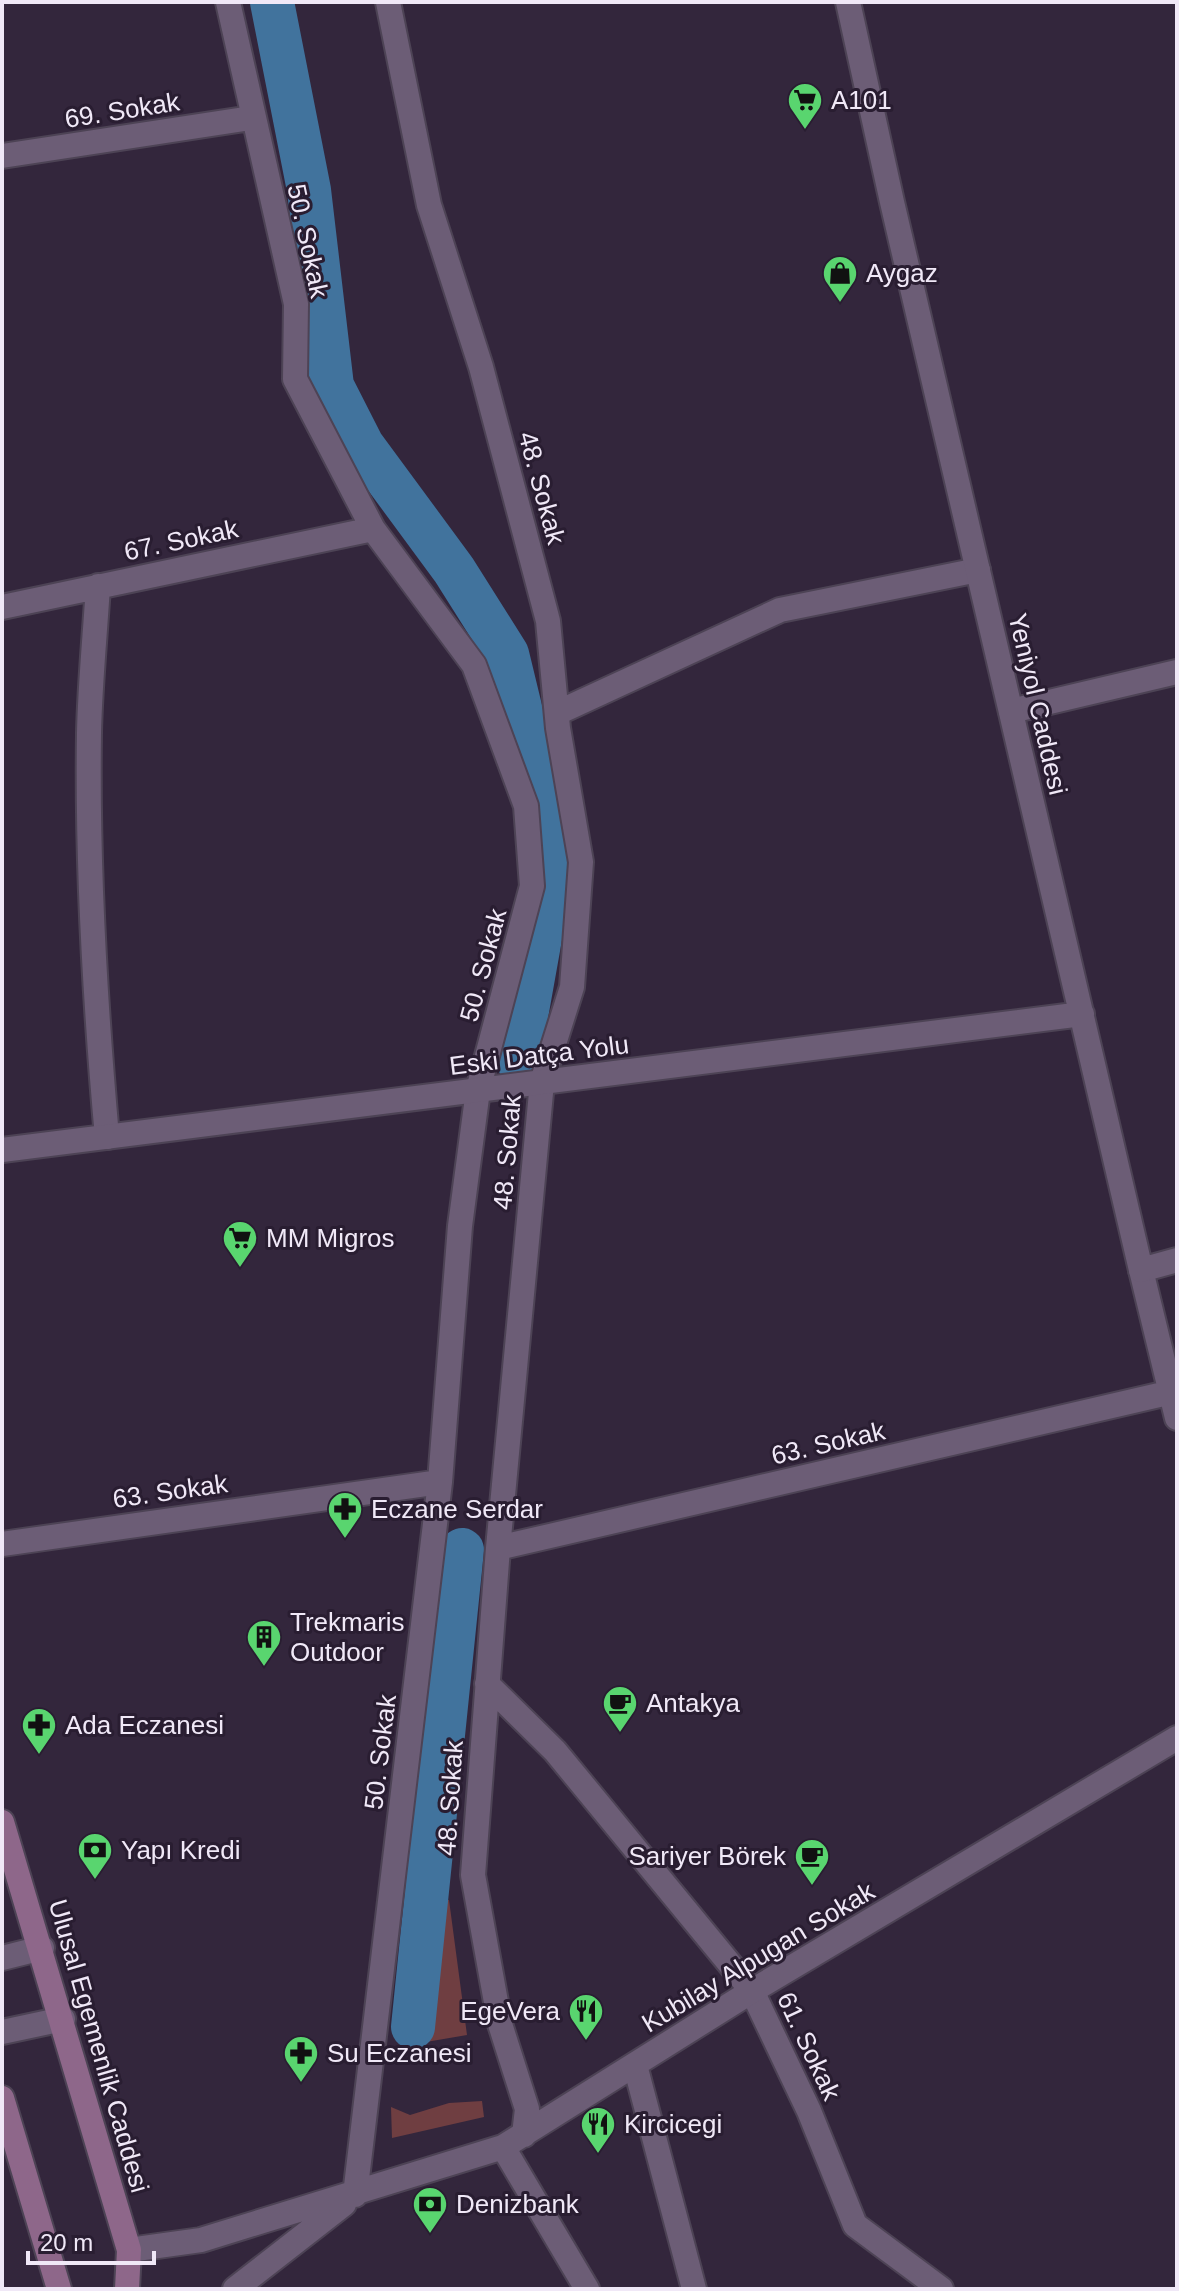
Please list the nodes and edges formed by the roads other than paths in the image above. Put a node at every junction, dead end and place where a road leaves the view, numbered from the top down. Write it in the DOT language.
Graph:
graph roads {
  1 [pos="228,2"];
  2 [pos="388,2"];
  3 [pos="848,2"];
  4 [pos="251,118"];
  5 [pos="2,156"];
  6 [pos="373,529"];
  7 [pos="978,570"];
  8 [pos="98,586"];
  9 [pos="2,607"];
  10 [pos="1177,672"];
  11 [pos="1011,711"];
  12 [pos="557,713"];
  13 [pos="1082,1014"];
  14 [pos="542,1082"];
  15 [pos="478,1090"];
  16 [pos="107,1137"];
  17 [pos="2,1150"];
  18 [pos="1177,1260"];
  19 [pos="1141,1270"];
  20 [pos="1172,1392"];
  21 [pos="1177,1418"];
  22 [pos="440,1482"];
  23 [pos="2,1544"];
  24 [pos="498,1548"];
  25 [pos="487,1684"];
  26 [pos="1177,1738"];
  27 [pos="2,1822"];
  28 [pos="42,1948"];
  29 [pos="2,1958"];
  30 [pos="752,1991"];
  31 [pos="63,2019"];
  32 [pos="2,2032"];
  33 [pos="635,2065"];
  34 [pos="2,2098"];
  35 [pos="514,2141"];
  36 [pos="355,2195"];
  37 [pos="129,2250"];
  38 [pos="59,2289"];
  39 [pos="127,2289"];
  40 [pos="235,2289"];
  41 [pos="587,2289"];
  42 [pos="694,2289"];
  43 [pos="941,2289"];
  1 -- 4 [label="street, 50. Sokak"];
  2 -- 12 [label="street, 48. Sokak"];
  3 -- 7 [label="street, Yeniyol Caddesi"];
  4 -- 5 [label="street, 69. Sokak"];
  4 -- 6 [label="street, 50. Sokak"];
  6 -- 8 [label="street, 67. Sokak"];
  6 -- 15 [label="street, 50. Sokak"];
  7 -- 11 [label="street, Yeniyol Caddesi"];
  7 -- 12 [label="street"];
  8 -- 9 [label="street, 67. Sokak"];
  8 -- 16 [label="street"];
  10 -- 11 [label="street"];
  11 -- 13 [label="street, Yeniyol Caddesi"];
  12 -- 14 [label="street, 48. Sokak"];
  13 -- 14 [label="street, Eski Datça Yolu"];
  13 -- 19 [label="street, Yeniyol Caddesi"];
  14 -- 15 [label="street, Eski Datça Yolu"];
  14 -- 24 [label="street, 48. Sokak"];
  15 -- 16 [label="street, Eski Datça Yolu"];
  15 -- 22 [label="street, 50. Sokak"];
  16 -- 17 [label="street, Eski Datça Yolu"];
  18 -- 19 [label="street"];
  19 -- 20 [label="street, Yeniyol Caddesi"];
  20 -- 21 [label="street, Yeniyol Caddesi"];
  20 -- 24 [label="street, 63. Sokak"];
  22 -- 23 [label="street, 63. Sokak"];
  22 -- 36 [label="street, 50. Sokak"];
  24 -- 25 [label="street, 48. Sokak"];
  25 -- 30 [label="street, 61. Sokak"];
  25 -- 35 [label="street, 48. Sokak"];
  26 -- 30 [label="street, Kubilay Alpugan Sokak"];
  27 -- 28 [label="main road, Ulusal Egemenlik Caddesi"];
  28 -- 29 [label="street"];
  28 -- 31 [label="main road, Ulusal Egemenlik Caddesi"];
  30 -- 33 [label="street, Kubilay Alpugan Sokak"];
  30 -- 43 [label="street, 61. Sokak"];
  31 -- 32 [label="street"];
  31 -- 37 [label="main road, Ulusal Egemenlik Caddesi"];
  33 -- 35 [label="street, Kubilay Alpugan Sokak"];
  33 -- 42 [label="street"];
  34 -- 38 [label="main road"];
  35 -- 36 [label="street, Kubilay Alpugan Sokak"];
  35 -- 41 [label="street"];
  36 -- 37 [label="street, Kubilay Alpugan Sokak"];
  36 -- 40 [label="street, Kubilay Alpugan Sokak"];
  37 -- 39 [label="main road, Ulusal Egemenlik Caddesi"];
}
